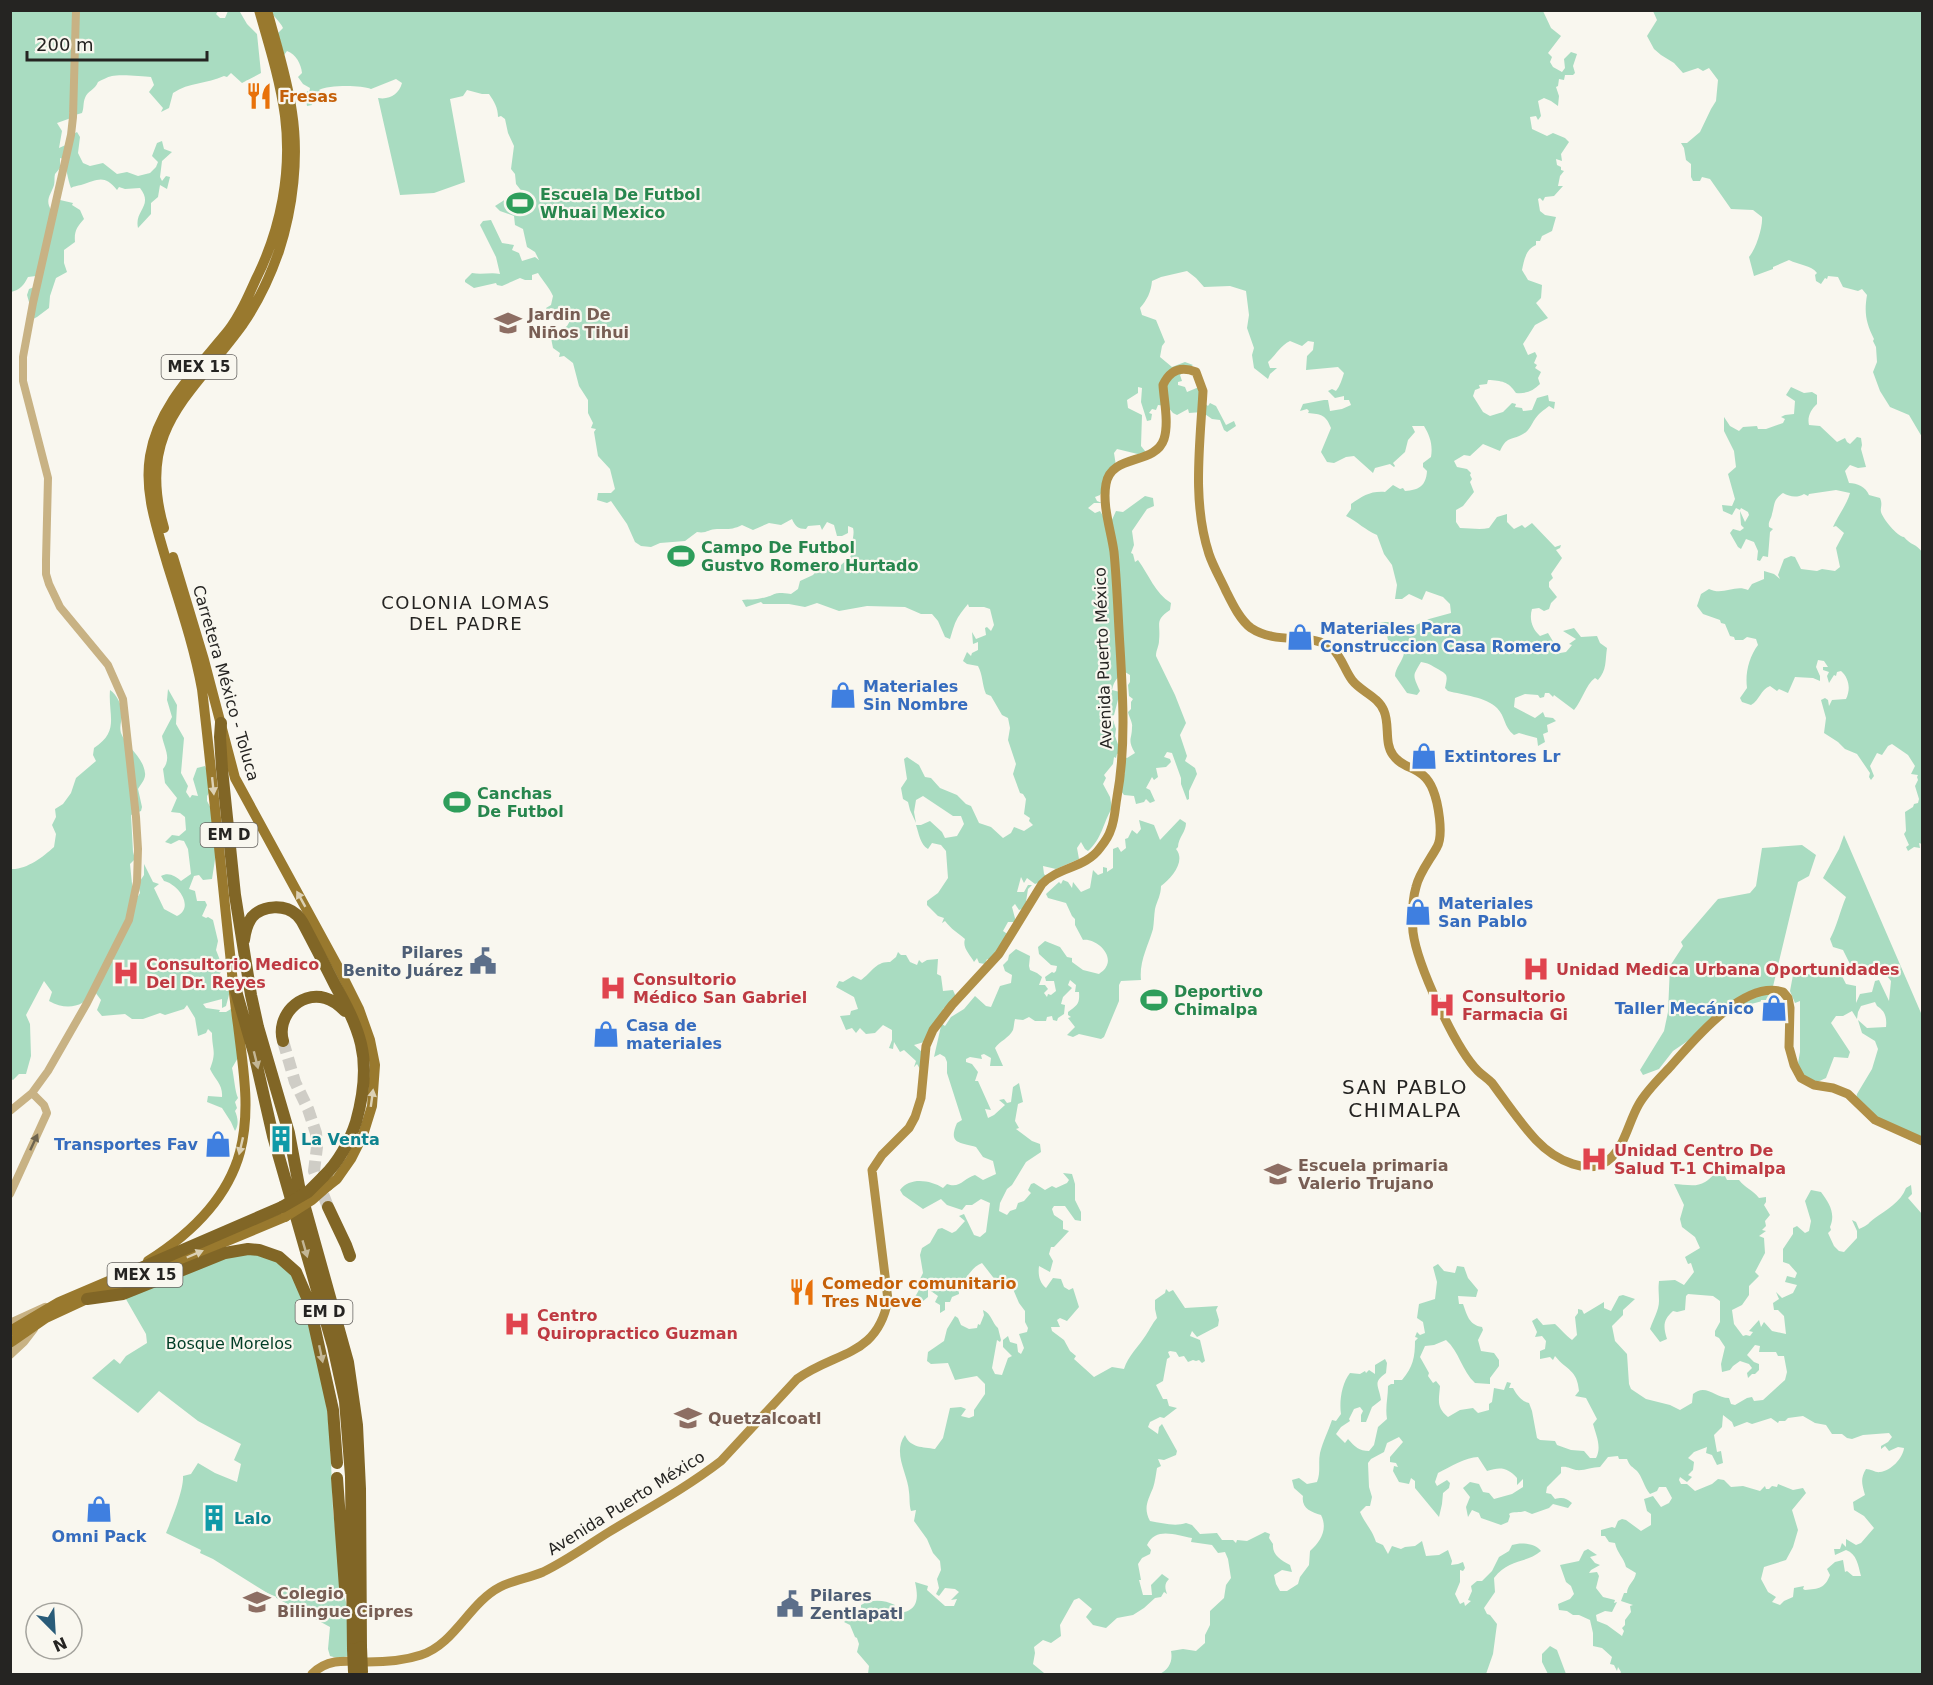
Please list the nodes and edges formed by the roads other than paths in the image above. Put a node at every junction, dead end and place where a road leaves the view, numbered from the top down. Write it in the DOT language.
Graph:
graph roads {
  1 [pos="76,10"];
  2 [pos="267,10"];
  3 [pos="259,11"];
  4 [pos="221,723"];
  5 [pos="242,947"];
  6 [pos="234,984"];
  7 [pos="353,1022"];
  8 [pos="283,1041"];
  9 [pos="32,1094"];
  10 [pos="10,1111"];
  11 [pos="1923,1141"];
  12 [pos="326,1182"];
  13 [pos="10,1194"];
  14 [pos="328,1206"];
  15 [pos="283,1212"];
  16 [pos="350,1256"];
  17 [pos="126,1274"];
  18 [pos="87,1299"];
  19 [pos="59,1302"];
  20 [pos="10,1323"];
  21 [pos="38,1323"];
  22 [pos="10,1331"];
  23 [pos="10,1343"];
  24 [pos="10,1355"];
  25 [pos="337,1463"];
  26 [pos="338,1478"];
  27 [pos="352,1622"];
  28 [pos="357,1648"];
  29 [pos="358,1673"];
  30 [pos="312,1674"];
  1 -- 9 [label="street"];
  2 -- 4 [label="main road, Carretera México - Toluca / MEX 15"];
  3 -- 6 [label="main road, Carretera México - Toluca / MEX 15, one-way"];
  4 -- 5 [label="highway, EM D"];
  12 -- 4 [label="main road, Carretera México - Toluca / MEX 15, one-way"];
  5 -- 7 [label="highway"];
  5 -- 28 [label="highway, EM D"];
  6 -- 17 [label="main road, Carretera México - Toluca / MEX 15, one-way"];
  6 -- 27 [label="highway, EM D, one-way"];
  7 -- 8 [label="highway"];
  7 -- 12 [label="highway"];
  9 -- 10 [label="street"];
  13 -- 9 [label="street, one-way"];
  11 -- 30 [label="main road, Avenida Puerto México"];
  12 -- 15 [label="highway, bridge"];
  14 -- 16 [label="highway"];
  15 -- 17 [label="highway"];
  18 -- 15 [label="main road, MEX 15, one-way"];
  17 -- 19 [label="main road, Carretera México - Toluca / MEX 15"];
  18 -- 21 [label="main road, MEX 15"];
  18 -- 25 [label="highway, one-way"];
  19 -- 20 [label="street"];
  19 -- 22 [label="main road, Carretera México - Toluca / MEX 15"];
  21 -- 23 [label="main road, MEX 15"];
  21 -- 24 [label="street"];
  26 -- 27 [label="highway"];
  27 -- 28 [label="highway, EM D"];
  28 -- 29 [label="highway, EM D, bridge"];
}
